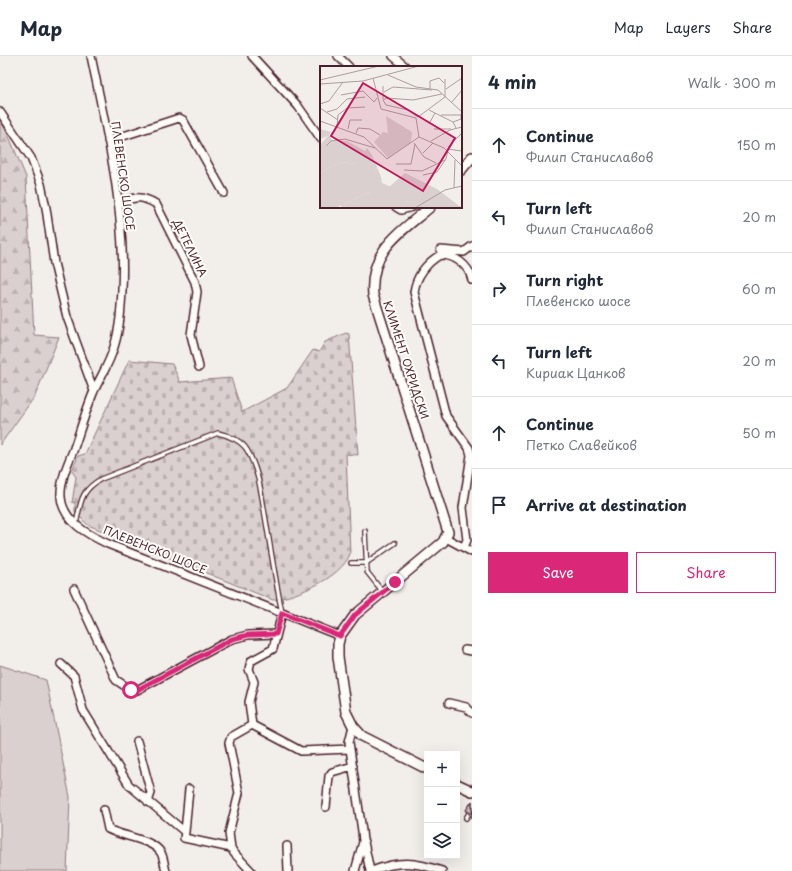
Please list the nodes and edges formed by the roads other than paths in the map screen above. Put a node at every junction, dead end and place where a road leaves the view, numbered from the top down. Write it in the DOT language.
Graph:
graph roads {
  1 [pos="91,56"];
  2 [pos="252,56"];
  3 [pos="338,56"];
  4 [pos="393,56"];
  5 [pos="348,66"];
  6 [pos="405,66"];
  7 [pos="0,112"];
  8 [pos="320,138"];
  9 [pos="108,141"];
  10 [pos="472,156"];
  11 [pos="462,169"];
  12 [pos="224,194"];
  13 [pos="118,203"];
  14 [pos="397,208"];
  15 [pos="408,208"];
  16 [pos="429,208"];
  17 [pos="472,246"];
  18 [pos="440,255"];
  19 [pos="472,280"];
  20 [pos="199,367"];
  21 [pos="94,391"];
  22 [pos="76,525"];
  23 [pos="365,531"];
  24 [pos="446,538"];
  25 [pos="395,543"];
  26 [pos="464,548"];
  27 [pos="472,552"];
  28 [pos="351,563"];
  29 [pos="366,563"];
  30 [pos="74,590"];
  31 [pos="383,592"];
  32 [pos="282,613"];
  33 [pos="276,634"];
  34 [pos="340,636"];
  35 [pos="61,664"];
  36 [pos="449,703"];
  37 [pos="472,713"];
  38 [pos="252,725"];
  39 [pos="353,726"];
  40 [pos="137,741"];
  41 [pos="350,749"];
  42 [pos="353,766"];
  43 [pos="424,767"];
  44 [pos="460,786"];
  45 [pos="189,789"];
  46 [pos="472,792"];
  47 [pos="148,802"];
  48 [pos="326,807"];
  49 [pos="472,809"];
  50 [pos="104,810"];
  51 [pos="466,818"];
  52 [pos="362,830"];
  53 [pos="185,832"];
  54 [pos="287,846"];
  55 [pos="231,848"];
  56 [pos="166,871"];
  57 [pos="250,871"];
  58 [pos="288,871"];
  59 [pos="355,871"];
  60 [pos="371,871"];
  61 [pos="442,871"];
  1 -- 9 [label="street, ПЛЕВЕНСКО ШОСЕ"];
  2 -- 8 [label="street"];
  3 -- 5 [label="street"];
  4 -- 6 [label="street"];
  7 -- 21 [label="street"];
  9 -- 12 [label="street"];
  9 -- 13 [label="street, ПЛЕВЕНСКО ШОСЕ"];
  10 -- 11 [label="street"];
  13 -- 20 [label="street, ДЕТЕЛИНА"];
  13 -- 21 [label="street, ПЛЕВЕНСКО ШОСЕ"];
  14 -- 15 [label="street"];
  16 -- 24 [label="street, КЛИМЕНТ ОХРИДСКИ"];
  17 -- 18 [label="street"];
  18 -- 19 [label="street"];
  18 -- 26 [label="street"];
  21 -- 22 [label="street, ПЛЕВЕНСКО ШОСЕ"];
  22 -- 32 [label="street, ПЛЕВЕНСКО ШОСЕ"];
  22 -- 32 [label="lane"];
  23 -- 29 [label="lane"];
  24 -- 26 [label="street"];
  24 -- 31 [label="street"];
  25 -- 29 [label="lane"];
  26 -- 27 [label="street"];
  28 -- 29 [label="lane"];
  29 -- 31 [label="lane"];
  30 -- 33 [label="street"];
  31 -- 34 [label="street"];
  32 -- 33 [label="street"];
  32 -- 34 [label="street, ПЛЕВЕНСКО ШОСЕ"];
  33 -- 38 [label="street"];
  34 -- 39 [label="street"];
  35 -- 47 [label="street"];
  36 -- 37 [label="street"];
  38 -- 41 [label="street"];
  38 -- 55 [label="street"];
  39 -- 41 [label="street"];
  39 -- 43 [label="street"];
  40 -- 47 [label="street"];
  41 -- 42 [label="street"];
  42 -- 48 [label="street"];
  42 -- 52 [label="street"];
  44 -- 46 [label="street"];
  45 -- 53 [label="street"];
  47 -- 53 [label="street"];
  49 -- 51 [label="lane"];
  50 -- 56 [label="street"];
  52 -- 59 [label="street"];
  52 -- 60 [label="street"];
  53 -- 55 [label="street"];
  54 -- 58 [label="street"];
  55 -- 57 [label="street"];
  60 -- 61 [label="street"];
}
